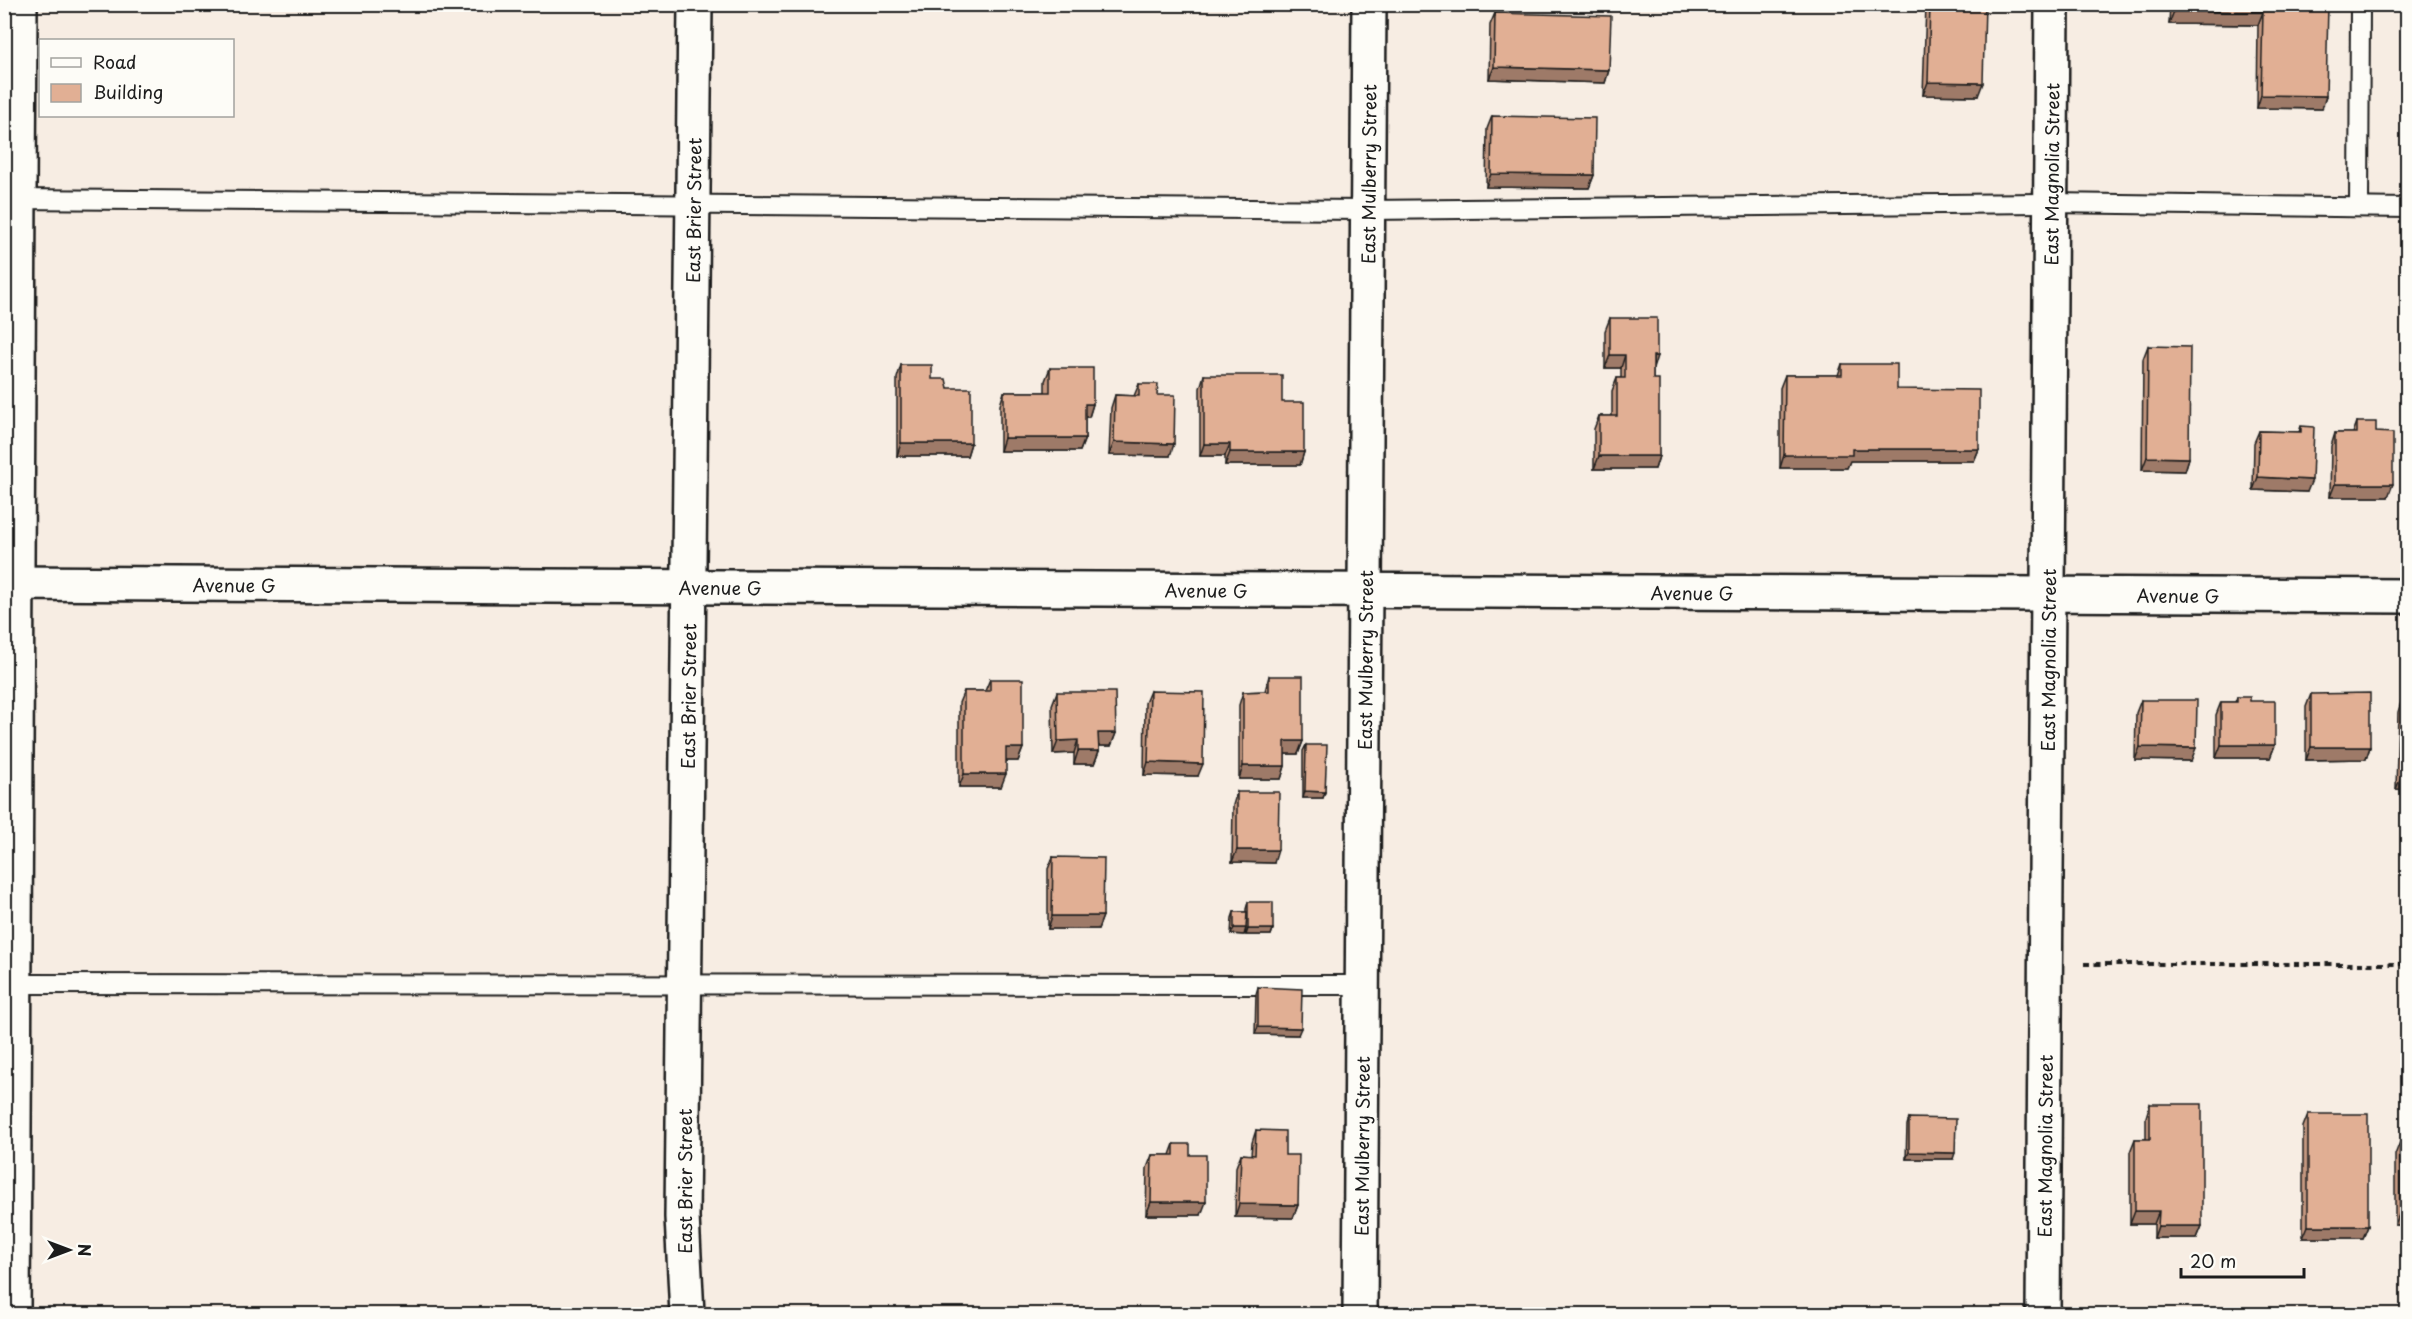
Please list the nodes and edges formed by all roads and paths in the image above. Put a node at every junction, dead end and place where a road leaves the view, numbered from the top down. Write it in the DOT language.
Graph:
graph roads {
  1 [pos="20,4"];
  2 [pos="695,4"];
  3 [pos="1369,4"];
  4 [pos="2052,4"];
  5 [pos="2361,4"];
  6 [pos="12,199"];
  7 [pos="2051,203"];
  8 [pos="693,206"];
  9 [pos="2359,207"];
  10 [pos="2408,208"];
  11 [pos="1368,210"];
  12 [pos="11,583"];
  13 [pos="689,586"];
  14 [pos="1365,590"];
  15 [pos="2048,594"];
  16 [pos="2408,596"];
  17 [pos="2045,964"];
  18 [pos="2408,964"];
  19 [pos="684,983"];
  20 [pos="10,984"];
  21 [pos="1362,985"];
  22 [pos="13,1314"];
  23 [pos="687,1314"];
  24 [pos="1360,1314"];
  25 [pos="2043,1314"];
  1 -- 6 [label="street"];
  2 -- 8 [label="street, East Brier Street"];
  3 -- 11 [label="street, East Mulberry Street"];
  4 -- 7 [label="street, East Magnolia Street"];
  5 -- 9 [label="lane"];
  6 -- 8 [label="lane"];
  6 -- 12 [label="street"];
  7 -- 9 [label="lane"];
  7 -- 11 [label="lane"];
  7 -- 15 [label="street, East Magnolia Street"];
  8 -- 11 [label="lane"];
  8 -- 13 [label="street, East Brier Street"];
  9 -- 10 [label="lane"];
  11 -- 14 [label="street, East Mulberry Street"];
  12 -- 13 [label="street, Avenue G"];
  12 -- 20 [label="street"];
  13 -- 14 [label="street, Avenue G"];
  13 -- 19 [label="street, East Brier Street"];
  14 -- 15 [label="street, Avenue G"];
  14 -- 21 [label="street, East Mulberry Street"];
  15 -- 16 [label="street, Avenue G"];
  15 -- 17 [label="street, East Magnolia Street"];
  17 -- 18 [label="path"];
  17 -- 25 [label="street, East Magnolia Street"];
  19 -- 20 [label="lane"];
  19 -- 21 [label="lane"];
  19 -- 23 [label="street, East Brier Street"];
  20 -- 22 [label="street"];
  21 -- 24 [label="street, East Mulberry Street"];
}
